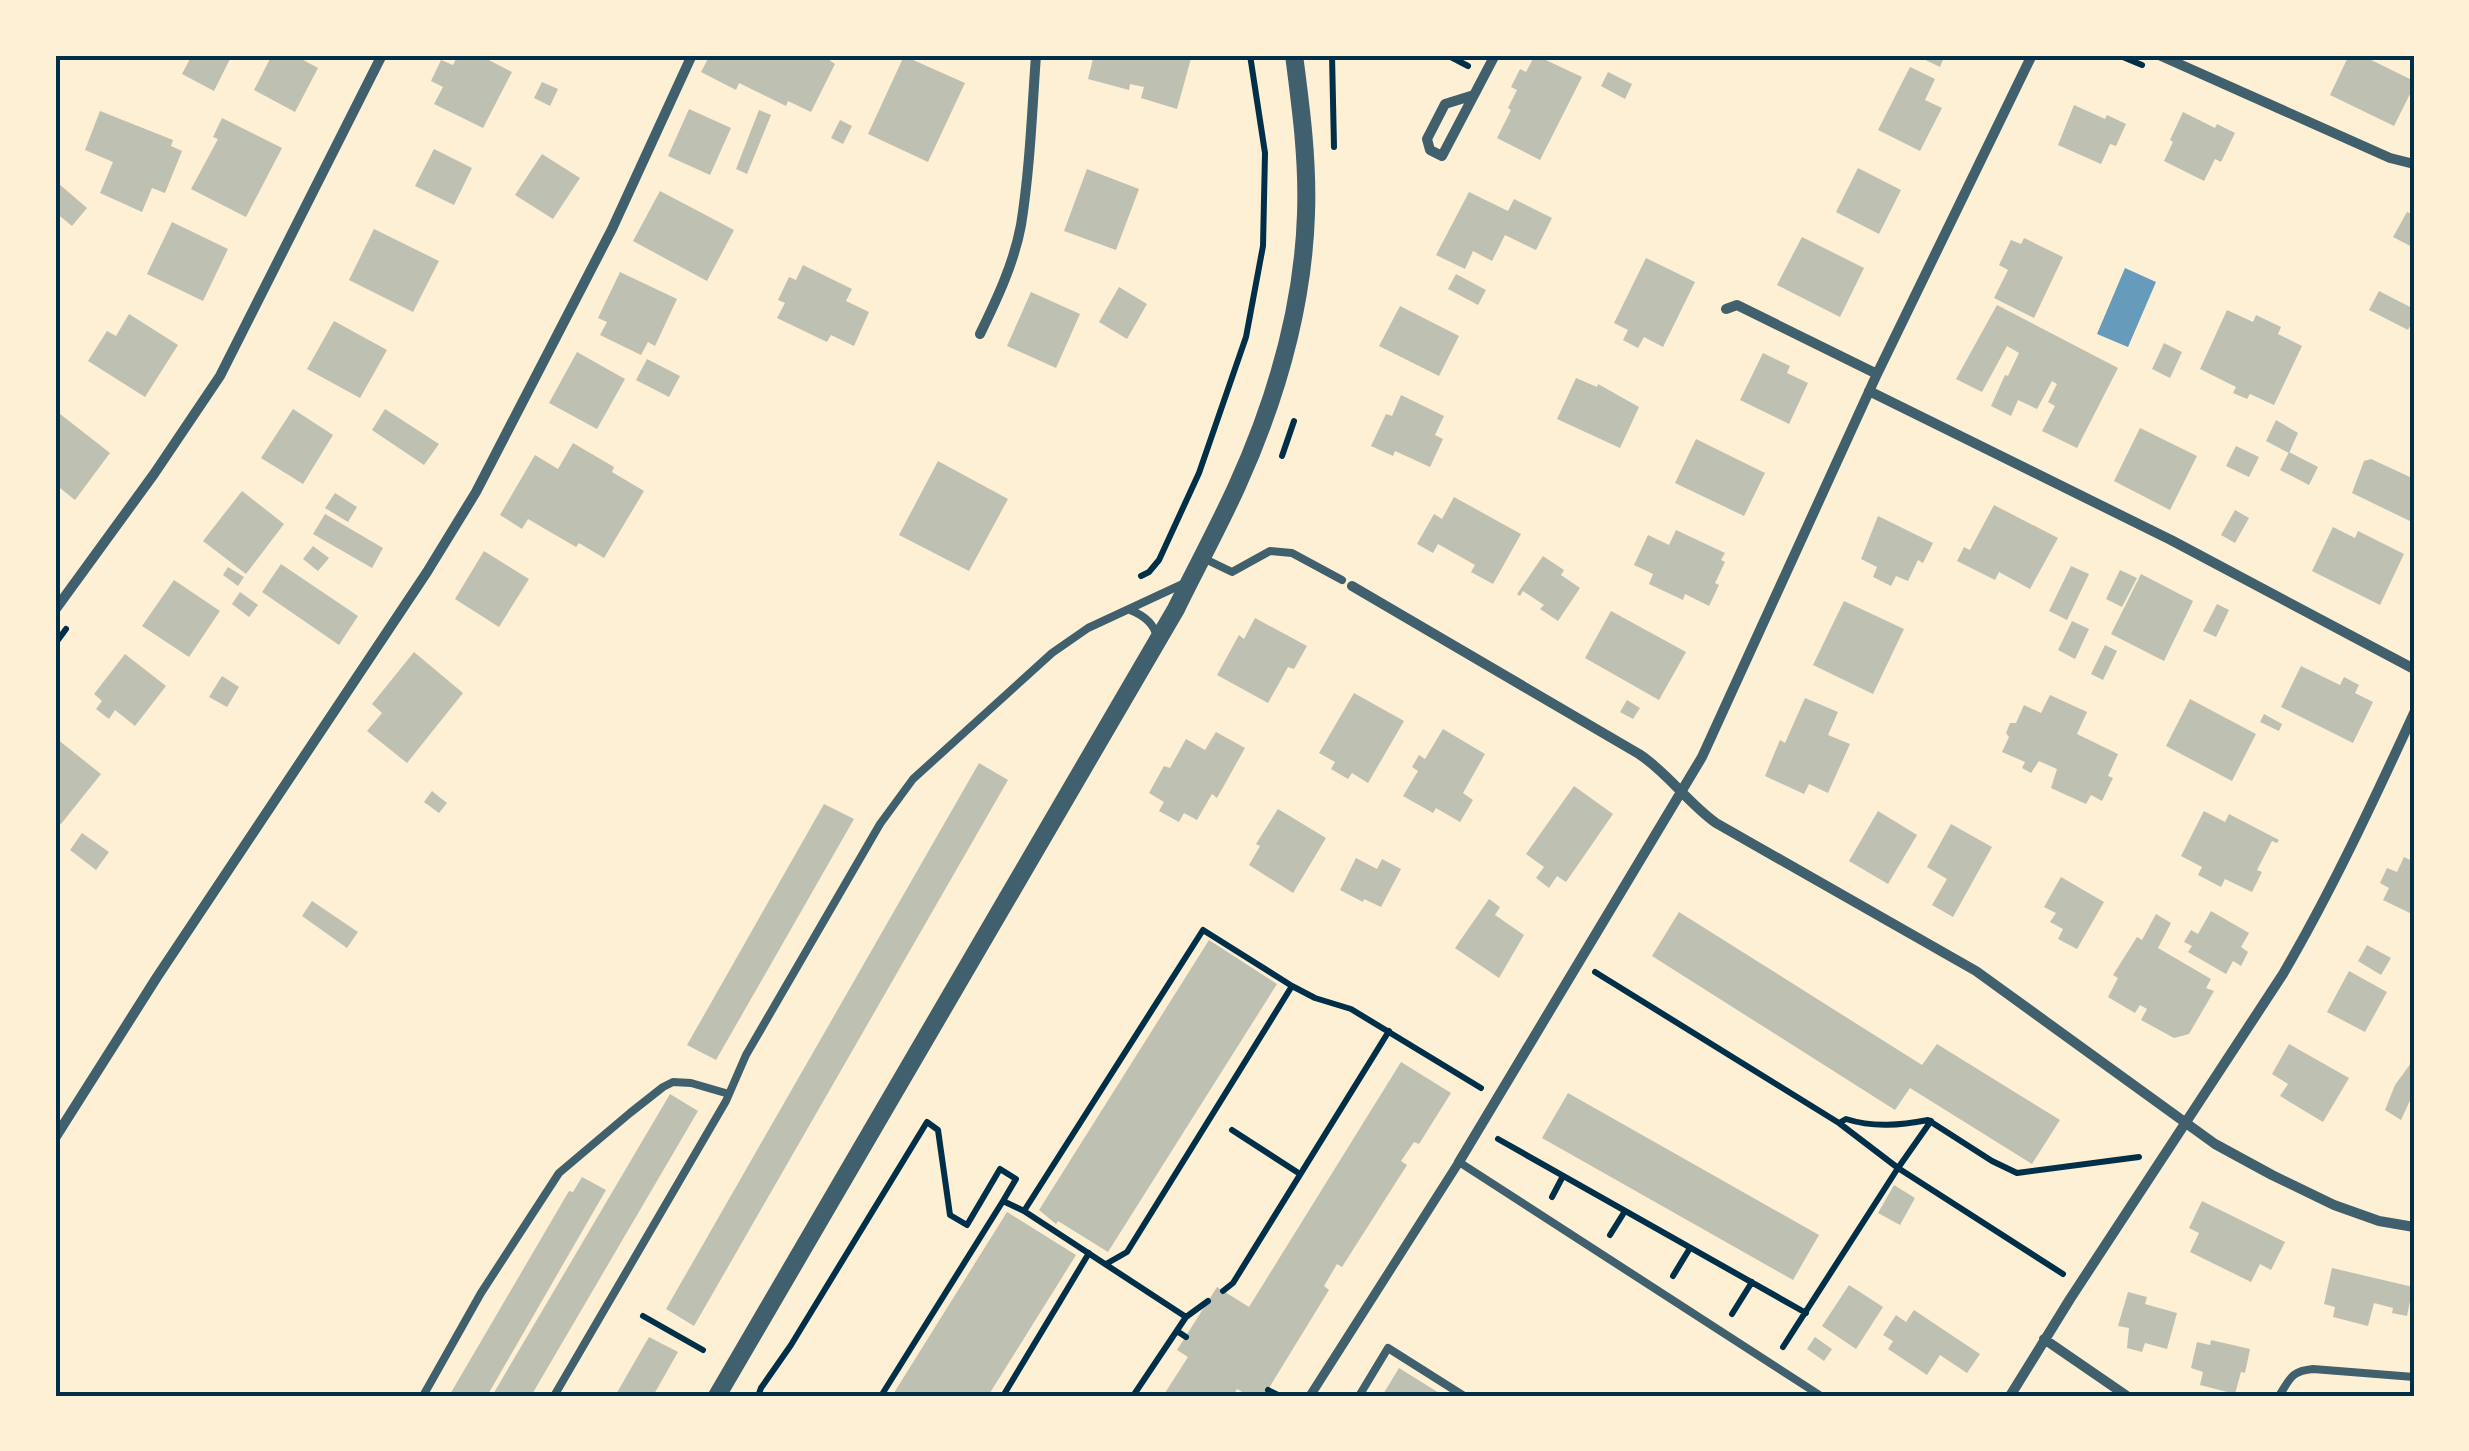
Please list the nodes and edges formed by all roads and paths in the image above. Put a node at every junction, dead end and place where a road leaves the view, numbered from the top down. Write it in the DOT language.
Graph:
graph roads {
  1 [pos="382,55"];
  2 [pos="692,55"];
  3 [pos="1036,55"];
  4 [pos="1250,55"];
  5 [pos="1294,55"];
  6 [pos="1495,55"];
  7 [pos="2032,55"];
  8 [pos="2158,55"];
  9 [pos="1474,95"];
  10 [pos="2414,164"];
  11 [pos="1726,309"];
  12 [pos="980,334"];
  13 [pos="1877,374"];
  14 [pos="1870,391"];
  15 [pos="1202,557"];
  16 [pos="1133,580"];
  17 [pos="1191,580"];
  18 [pos="1347,583"];
  19 [pos="55,610"];
  20 [pos="1130,610"];
  21 [pos="1158,641"];
  22 [pos="2414,669"];
  23 [pos="2414,714"];
  24 [pos="1680,790"];
  25 [pos="1578,962"];
  26 [pos="1292,986"];
  27 [pos="1388,1031"];
  28 [pos="728,1094"];
  29 [pos="1498,1098"];
  30 [pos="1931,1121"];
  31 [pos="1839,1123"];
  32 [pos="2186,1123"];
  33 [pos="1479,1129"];
  34 [pos="1232,1130"];
  35 [pos="55,1138"];
  36 [pos="1459,1162"];
  37 [pos="1898,1168"];
  38 [pos="1300,1174"];
  39 [pos="2134,1174"];
  40 [pos="1563,1176"];
  41 [pos="1556,1190"];
  42 [pos="1004,1200"];
  43 [pos="1024,1211"];
  44 [pos="1625,1211"];
  45 [pos="1618,1222"];
  46 [pos="2414,1226"];
  47 [pos="1690,1248"];
  48 [pos="1089,1253"];
  49 [pos="1106,1264"];
  50 [pos="1676,1271"];
  51 [pos="2067,1276"];
  52 [pos="1752,1282"];
  53 [pos="1223,1290"];
  54 [pos="1208,1302"];
  55 [pos="1739,1302"];
  56 [pos="1806,1312"];
  57 [pos="644,1316"];
  58 [pos="1186,1316"];
  59 [pos="1177,1331"];
  60 [pos="1186,1337"];
  61 [pos="2044,1339"];
  62 [pos="703,1350"];
  63 [pos="1772,1365"];
  64 [pos="2414,1377"];
  65 [pos="1268,1390"];
  66 [pos="423,1396"];
  67 [pos="554,1396"];
  68 [pos="717,1396"];
  69 [pos="758,1396"];
  70 [pos="881,1396"];
  71 [pos="1003,1396"];
  72 [pos="1134,1396"];
  73 [pos="1280,1396"];
  74 [pos="1310,1396"];
  75 [pos="1359,1396"];
  76 [pos="1464,1396"];
  77 [pos="1821,1396"];
  78 [pos="2010,1396"];
  79 [pos="2127,1396"];
  80 [pos="2278,1396"];
  1 -- 19 [label="street"];
  2 -- 35 [label="street"];
  3 -- 12 [label="street"];
  4 -- 16 [label="path"];
  5 -- 15 [label="street"];
  6 -- 9 [label="street"];
  7 -- 13 [label="street"];
  8 -- 10 [label="street"];
  9 -- 9 [label="street"];
  11 -- 13 [label="street"];
  13 -- 14 [label="street"];
  14 -- 22 [label="street"];
  14 -- 24 [label="street"];
  15 -- 17 [label="street"];
  15 -- 18 [label="lane"];
  17 -- 20 [label="lane"];
  17 -- 21 [label="street"];
  18 -- 24 [label="street"];
  20 -- 21 [label="lane"];
  20 -- 28 [label="lane"];
  21 -- 68 [label="street"];
  23 -- 32 [label="street"];
  24 -- 25 [label="street"];
  24 -- 32 [label="street"];
  25 -- 29 [label="street"];
  25 -- 31 [label="path"];
  26 -- 27 [label="path"];
  26 -- 43 [label="path"];
  26 -- 49 [label="path"];
  27 -- 29 [label="path"];
  27 -- 38 [label="path"];
  28 -- 66 [label="lane"];
  28 -- 67 [label="lane"];
  29 -- 33 [label="street"];
  30 -- 31 [label="path"];
  30 -- 37 [label="path"];
  30 -- 39 [label="path"];
  31 -- 37 [label="path"];
  32 -- 46 [label="street"];
  32 -- 61 [label="street"];
  33 -- 36 [label="street"];
  33 -- 40 [label="path"];
  34 -- 38 [label="path"];
  36 -- 63 [label="lane"];
  36 -- 74 [label="street"];
  37 -- 51 [label="path"];
  37 -- 56 [label="path"];
  38 -- 53 [label="path"];
  40 -- 41 [label="path"];
  40 -- 44 [label="path"];
  42 -- 43 [label="path"];
  42 -- 69 [label="path"];
  42 -- 70 [label="path"];
  43 -- 48 [label="path"];
  44 -- 45 [label="path"];
  44 -- 47 [label="path"];
  47 -- 50 [label="path"];
  47 -- 52 [label="path"];
  48 -- 49 [label="path"];
  48 -- 71 [label="path"];
  49 -- 58 [label="path"];
  52 -- 55 [label="path"];
  52 -- 56 [label="path"];
  54 -- 58 [label="path"];
  56 -- 63 [label="path"];
  57 -- 62 [label="path"];
  58 -- 59 [label="path"];
  59 -- 60 [label="path"];
  59 -- 72 [label="path"];
  61 -- 78 [label="street"];
  61 -- 79 [label="street"];
  63 -- 77 [label="lane"];
  64 -- 80 [label="lane"];
  65 -- 73 [label="path"];
  75 -- 76 [label="lane"];
}
